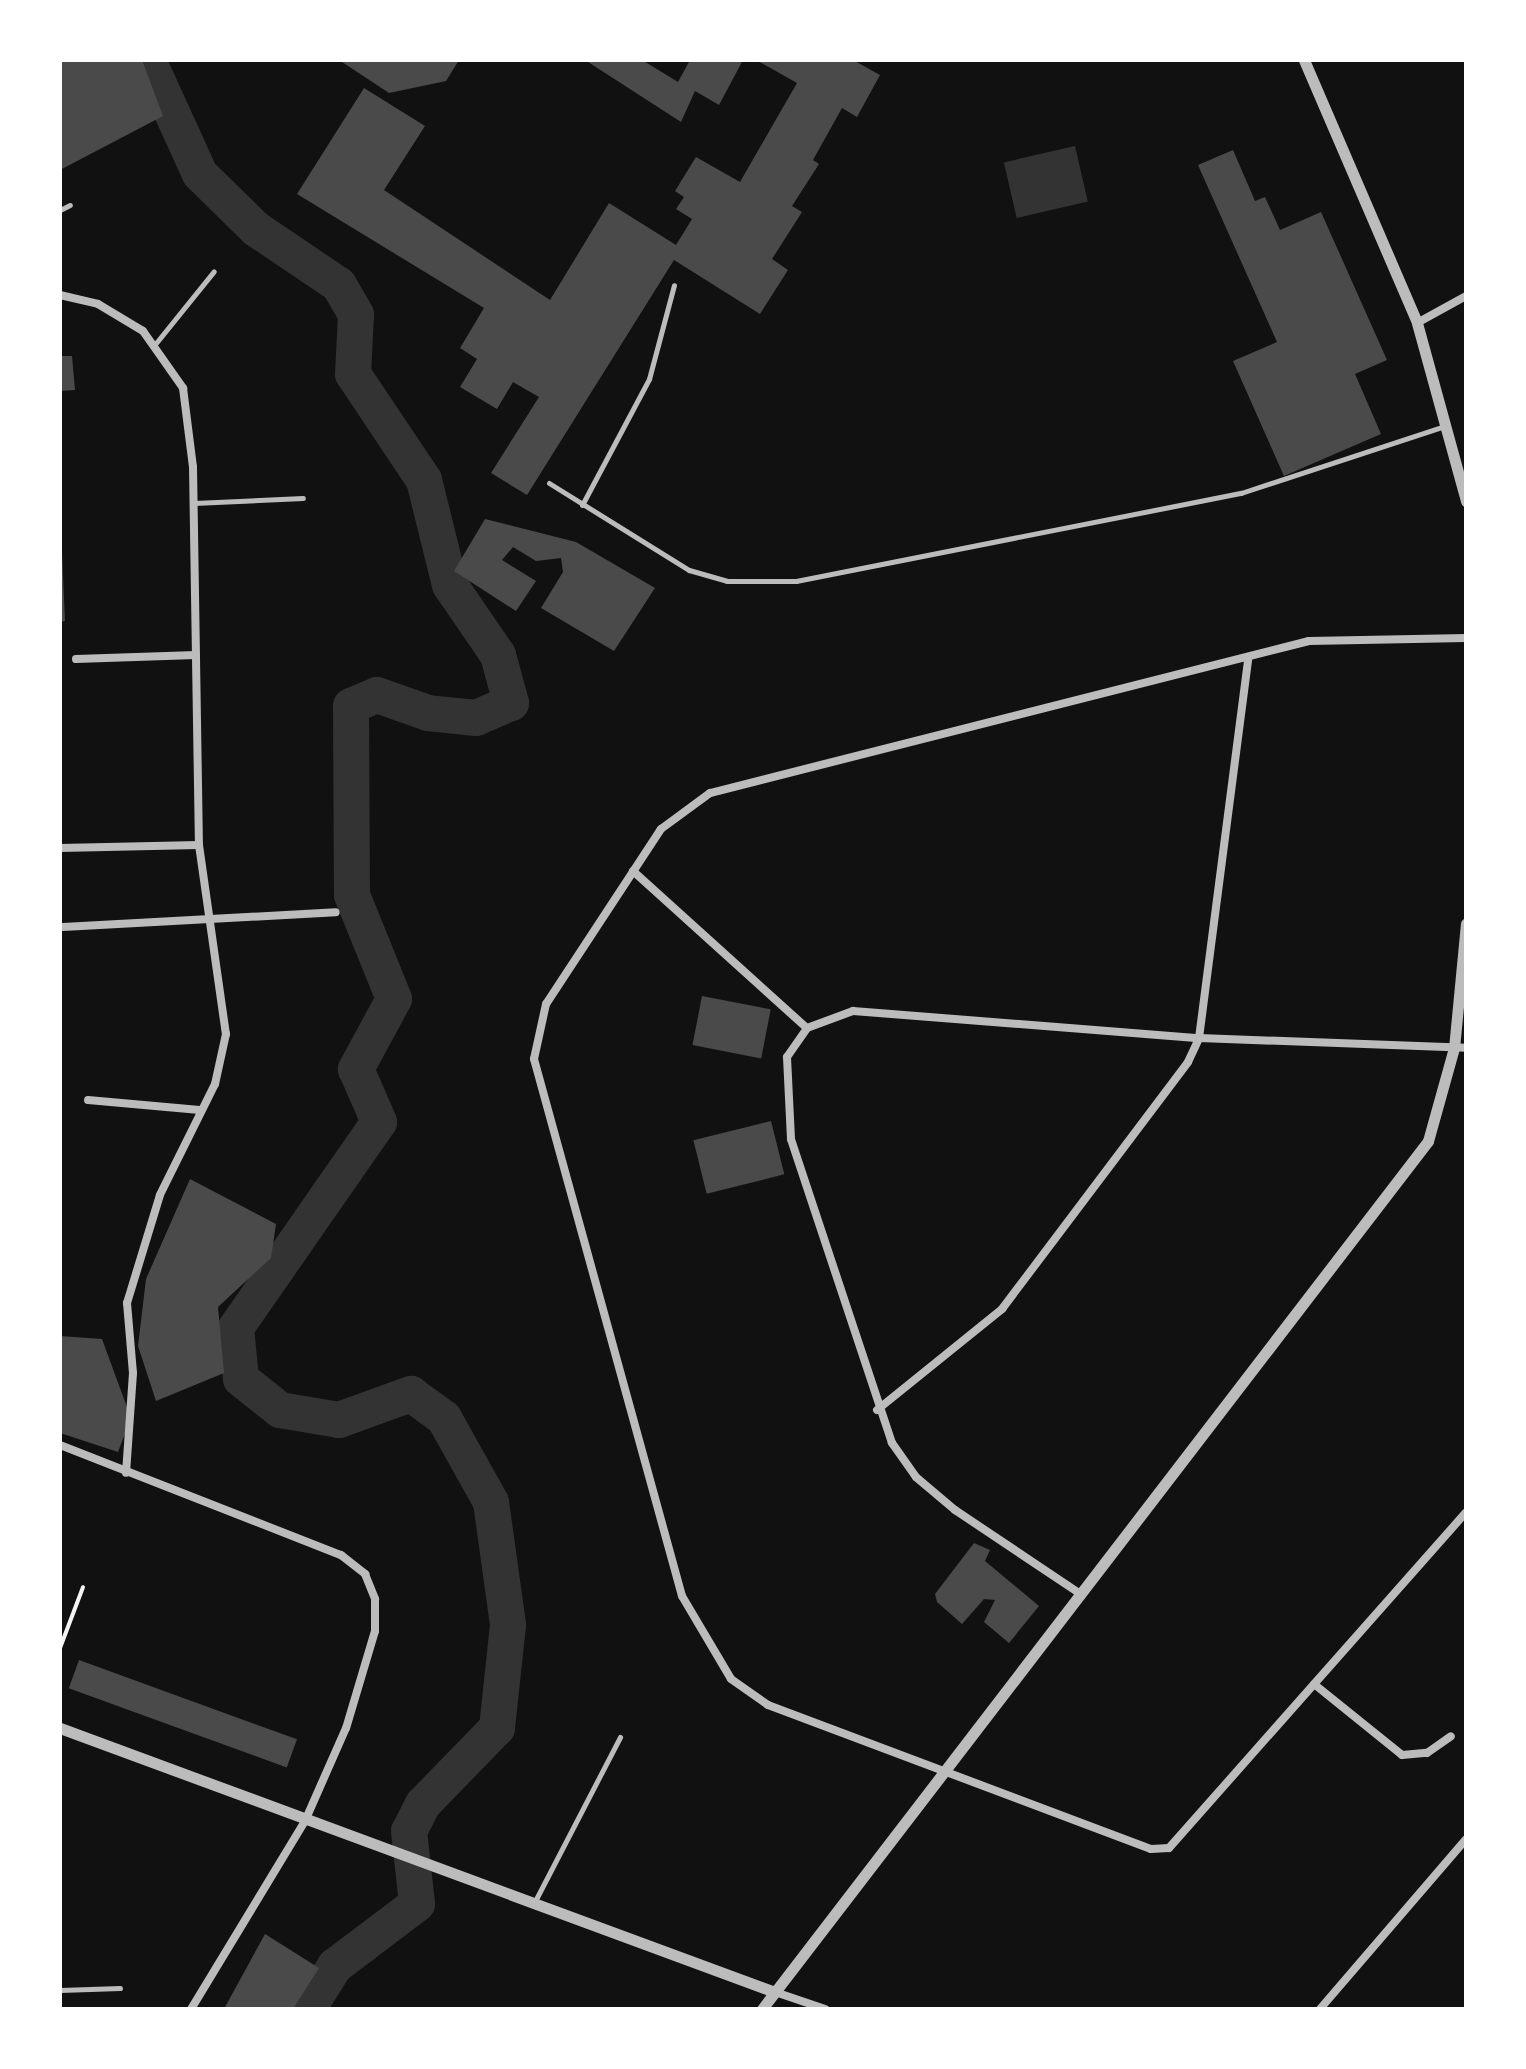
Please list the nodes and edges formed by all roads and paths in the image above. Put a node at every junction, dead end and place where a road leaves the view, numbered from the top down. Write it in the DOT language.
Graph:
graph roads {
  1 [pos="1304,60"];
  2 [pos="70,205"];
  3 [pos="60,210"];
  4 [pos="214,271"];
  5 [pos="674,285"];
  6 [pos="60,295"];
  7 [pos="1466,296"];
  8 [pos="1417,323"];
  9 [pos="156,343"];
  10 [pos="1449,424"];
  11 [pos="549,483"];
  12 [pos="303,498"];
  13 [pos="1466,501"];
  14 [pos="193,503"];
  15 [pos="582,505"];
  16 [pos="1466,638"];
  17 [pos="196,655"];
  18 [pos="76,659"];
  19 [pos="1248,659"];
  20 [pos="199,845"];
  21 [pos="60,848"];
  22 [pos="633,871"];
  23 [pos="336,912"];
  24 [pos="208,919"];
  25 [pos="1466,924"];
  26 [pos="63,927"];
  27 [pos="807,1028"];
  28 [pos="1199,1038"];
  29 [pos="1460,1048"];
  30 [pos="88,1100"];
  31 [pos="200,1110"];
  32 [pos="877,1410"];
  33 [pos="60,1445"];
  34 [pos="126,1473"];
  35 [pos="1466,1512"];
  36 [pos="83,1587"];
  37 [pos="1082,1595"];
  38 [pos="60,1648"];
  39 [pos="1314,1684"];
  40 [pos="60,1728"];
  41 [pos="1451,1736"];
  42 [pos="620,1737"];
  43 [pos="942,1774"];
  44 [pos="305,1821"];
  45 [pos="1466,1839"];
  46 [pos="534,1904"];
  47 [pos="120,1988"];
  48 [pos="60,1990"];
  49 [pos="775,1992"];
  50 [pos="820,2008"];
  51 [pos="191,2009"];
  52 [pos="762,2009"];
  53 [pos="1320,2009"];
  1 -- 8 [label="street"];
  2 -- 3 [label="lane"];
  4 -- 9 [label="lane"];
  5 -- 15 [label="lane"];
  6 -- 9 [label="street"];
  7 -- 8 [label="street"];
  8 -- 10 [label="street"];
  9 -- 14 [label="street"];
  10 -- 13 [label="street"];
  10 -- 15 [label="lane"];
  11 -- 15 [label="lane"];
  12 -- 14 [label="lane"];
  14 -- 17 [label="street"];
  16 -- 19 [label="street"];
  17 -- 18 [label="street"];
  17 -- 20 [label="street"];
  19 -- 22 [label="street"];
  19 -- 28 [label="street"];
  20 -- 21 [label="street"];
  20 -- 24 [label="street"];
  22 -- 27 [label="street"];
  22 -- 43 [label="street"];
  23 -- 24 [label="street"];
  24 -- 26 [label="street"];
  24 -- 31 [label="street"];
  25 -- 29 [label="street"];
  27 -- 28 [label="street"];
  27 -- 32 [label="street"];
  28 -- 29 [label="street"];
  28 -- 32 [label="street"];
  29 -- 37 [label="street"];
  30 -- 31 [label="street"];
  31 -- 34 [label="street"];
  32 -- 37 [label="street"];
  33 -- 34 [label="street"];
  34 -- 44 [label="street"];
  35 -- 39 [label="street"];
  36 -- 38 [label="path"];
  37 -- 43 [label="street"];
  39 -- 41 [label="street"];
  39 -- 43 [label="street"];
  40 -- 44 [label="street"];
  42 -- 46 [label="lane"];
  43 -- 49 [label="street"];
  44 -- 46 [label="street"];
  44 -- 51 [label="street"];
  45 -- 53 [label="street"];
  46 -- 49 [label="street"];
  47 -- 48 [label="lane"];
  49 -- 50 [label="street"];
  49 -- 52 [label="street"];
}
